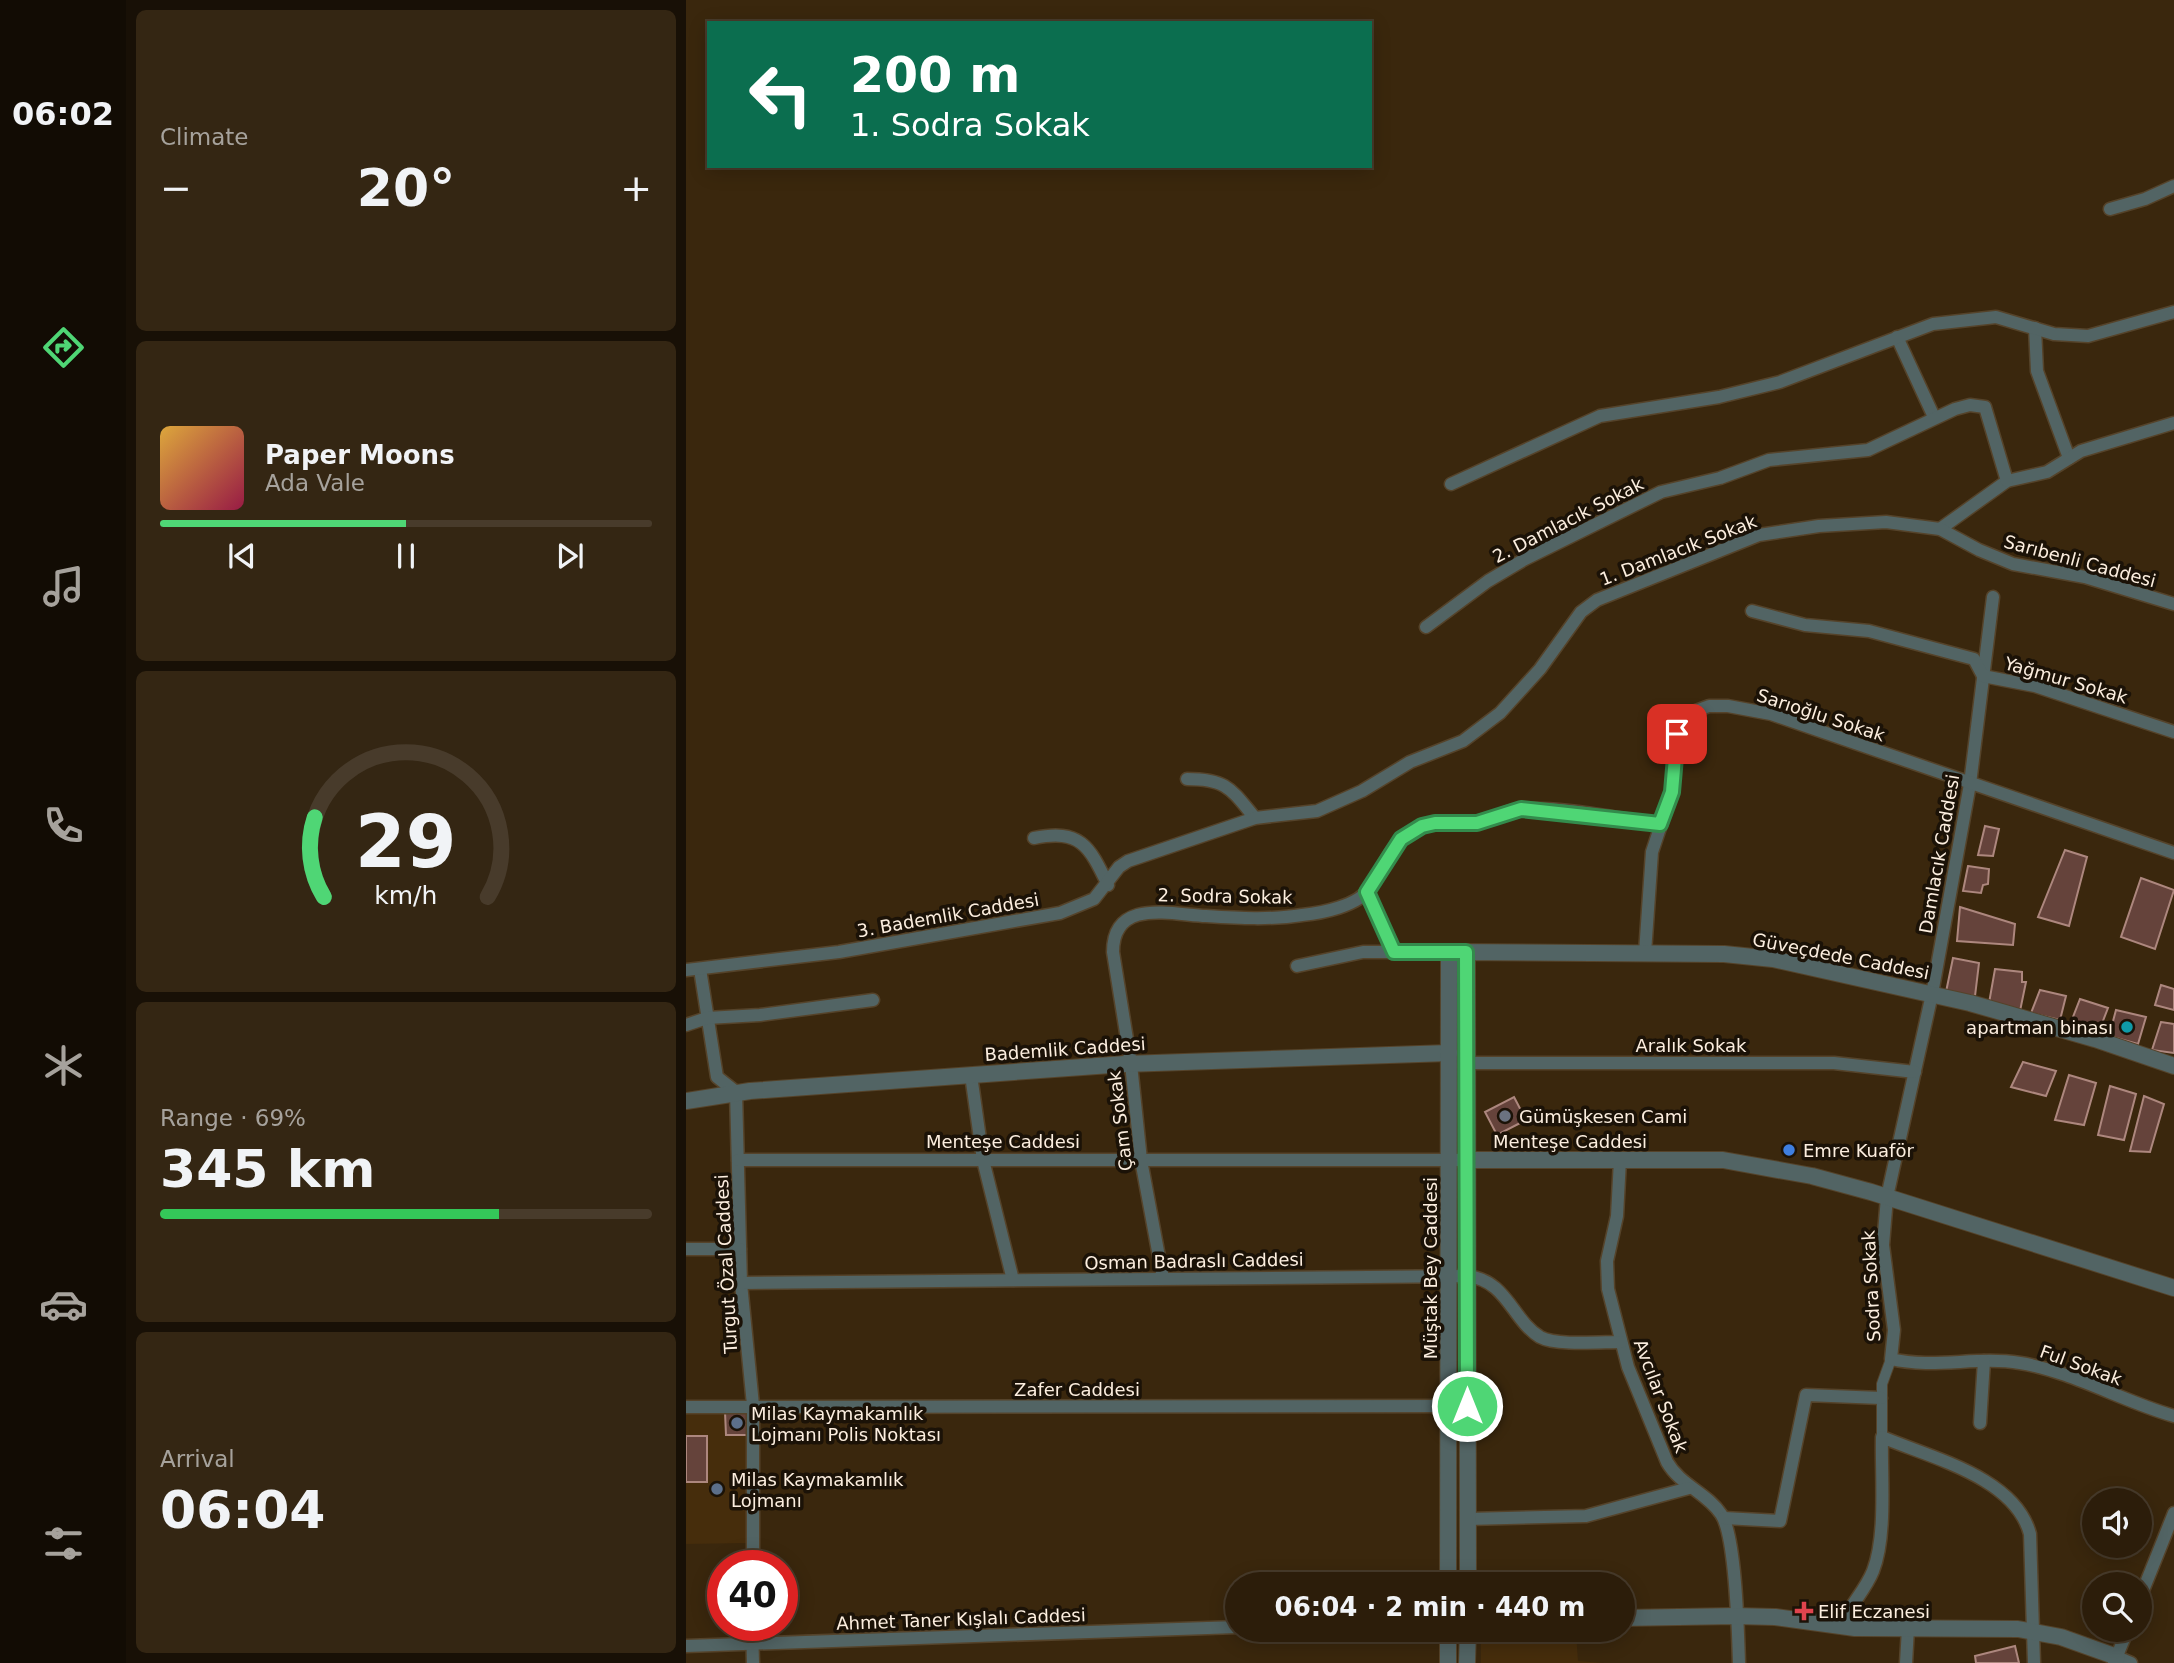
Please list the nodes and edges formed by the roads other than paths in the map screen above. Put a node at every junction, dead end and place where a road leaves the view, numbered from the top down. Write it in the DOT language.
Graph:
graph roads {
  1 [pos="2174,186"];
  2 [pos="2110,209"];
  3 [pos="2174,312"];
  4 [pos="2035,328"];
  5 [pos="1897,337"];
  6 [pos="1934,417"];
  7 [pos="2174,423"];
  8 [pos="2068,458"];
  9 [pos="2007,481"];
  10 [pos="1451,484"];
  11 [pos="1940,529"];
  12 [pos="1993,597"];
  13 [pos="2174,604"];
  14 [pos="1752,611"];
  15 [pos="1426,627"];
  16 [pos="1983,676"];
  17 [pos="2174,732"];
  18 [pos="1187,779"];
  19 [pos="1970,783"];
  20 [pos="1255,818"];
  21 [pos="1660,824"];
  22 [pos="1034,838"];
  23 [pos="2174,853"];
  24 [pos="1108,885"];
  25 [pos="1367,892"];
  26 [pos="1394,952"];
  27 [pos="1449,952"];
  28 [pos="1466,952"];
  29 [pos="1645,953"];
  30 [pos="1114,959"];
  31 [pos="1297,966"];
  32 [pos="700,969"];
  33 [pos="686,971"];
  34 [pos="1933,994"];
  35 [pos="873,1000"];
  36 [pos="708,1018"];
  37 [pos="686,1025"];
  38 [pos="1449,1053"];
  39 [pos="1131,1063"];
  40 [pos="1467,1063"];
  41 [pos="2174,1066"];
  42 [pos="1915,1072"];
  43 [pos="971,1075"];
  44 [pos="736,1092"];
  45 [pos="686,1101"];
  46 [pos="738,1160"];
  47 [pos="983,1160"];
  48 [pos="1141,1160"];
  49 [pos="1449,1160"];
  50 [pos="1467,1160"];
  51 [pos="1620,1160"];
  52 [pos="1887,1197"];
  53 [pos="686,1249"];
  54 [pos="740,1249"];
  55 [pos="1449,1276"];
  56 [pos="1467,1276"];
  57 [pos="1163,1279"];
  58 [pos="1013,1280"];
  59 [pos="741,1283"];
  60 [pos="2174,1288"];
  61 [pos="1621,1342"];
  62 [pos="1891,1359"];
  63 [pos="1984,1361"];
  64 [pos="1881,1398"];
  65 [pos="753,1405"];
  66 [pos="1449,1406"];
  67 [pos="1467,1406"];
  68 [pos="686,1407"];
  69 [pos="2174,1416"];
  70 [pos="1980,1423"];
  71 [pos="1882,1437"];
  72 [pos="1689,1488"];
  73 [pos="2174,1513"];
  74 [pos="1724,1518"];
  75 [pos="1468,1519"];
  76 [pos="753,1550"];
  77 [pos="1448,1572"];
  78 [pos="1468,1572"];
  79 [pos="2150,1572"];
  80 [pos="1735,1616"];
  81 [pos="1635,1618"];
  82 [pos="1841,1626"];
  83 [pos="1225,1628"];
  84 [pos="1908,1628"];
  85 [pos="2034,1631"];
  86 [pos="1448,1642"];
  87 [pos="1468,1642"];
  88 [pos="2125,1642"];
  89 [pos="752,1644"];
  90 [pos="686,1646"];
  91 [pos="2121,1661"];
  92 [pos="753,1663"];
  93 [pos="1448,1663"];
  94 [pos="1467,1663"];
  95 [pos="1739,1663"];
  96 [pos="1906,1663"];
  97 [pos="2034,1663"];
  1 -- 2 [label="street"];
  3 -- 4 [label="street"];
  4 -- 5 [label="street"];
  4 -- 8 [label="street"];
  5 -- 6 [label="street"];
  5 -- 10 [label="street"];
  6 -- 9 [label="street, 2. Damlacık Sokak"];
  6 -- 15 [label="street, 2. Damlacık Sokak"];
  7 -- 8 [label="street"];
  8 -- 9 [label="street"];
  9 -- 11 [label="street"];
  11 -- 13 [label="street, Sarıbenli Caddesi"];
  11 -- 20 [label="street, 1. Damlacık Sokak"];
  12 -- 16 [label="street, Damlacık Caddesi"];
  14 -- 16 [label="street, Yağmur Sokak"];
  16 -- 17 [label="street, Yağmur Sokak"];
  16 -- 19 [label="street, Damlacık Caddesi"];
  18 -- 20 [label="street"];
  19 -- 21 [label="street, Sarıoğlu Sokak"];
  19 -- 23 [label="street, Sarıoğlu Sokak"];
  19 -- 34 [label="street, Damlacık Caddesi"];
  20 -- 24 [label="street, 1. Damlacık Sokak"];
  21 -- 25 [label="street"];
  21 -- 29 [label="street, Sarıoğlu Sokak"];
  22 -- 24 [label="street"];
  24 -- 32 [label="street, 3. Bademlik Caddesi"];
  25 -- 26 [label="street"];
  25 -- 30 [label="street, 2. Sodra Sokak"];
  26 -- 27 [label="street"];
  26 -- 31 [label="street"];
  27 -- 28 [label="street, Güveçdede Caddesi"];
  27 -- 38 [label="street, Müştak Bey Caddesi"];
  28 -- 29 [label="street, Güveçdede Caddesi"];
  28 -- 40 [label="street, Müştak Bey Caddesi"];
  29 -- 34 [label="street, Güveçdede Caddesi"];
  30 -- 39 [label="street, Çam Sokak"];
  32 -- 33 [label="street, 3. Bademlik Caddesi"];
  32 -- 36 [label="street"];
  34 -- 41 [label="street, Güveçdede Caddesi"];
  34 -- 42 [label="street, Damlacık Caddesi"];
  35 -- 36 [label="street"];
  36 -- 37 [label="street"];
  36 -- 44 [label="street"];
  38 -- 39 [label="street, Bademlik Caddesi"];
  38 -- 49 [label="street, Müştak Bey Caddesi"];
  39 -- 43 [label="street, Bademlik Caddesi"];
  39 -- 48 [label="street, Çam Sokak"];
  40 -- 42 [label="street, Aralık Sokak"];
  40 -- 50 [label="street, Müştak Bey Caddesi"];
  42 -- 52 [label="street, Damlacık Caddesi"];
  43 -- 44 [label="street, Bademlik Caddesi"];
  43 -- 47 [label="street"];
  44 -- 45 [label="street, Bademlik Caddesi"];
  44 -- 46 [label="street, Turgut Özal Caddesi"];
  46 -- 47 [label="street, Menteşe Caddesi"];
  46 -- 54 [label="street, Turgut Özal Caddesi"];
  47 -- 48 [label="street, Menteşe Caddesi"];
  47 -- 58 [label="street"];
  48 -- 49 [label="street, Menteşe Caddesi"];
  48 -- 57 [label="street, Çam Sokak"];
  49 -- 50 [label="street, Menteşe Caddesi"];
  49 -- 55 [label="street, Müştak Bey Caddesi"];
  50 -- 51 [label="street, Menteşe Caddesi"];
  50 -- 56 [label="street, Müştak Bey Caddesi"];
  51 -- 52 [label="street, Menteşe Caddesi"];
  51 -- 61 [label="street, Avcılar Sokak"];
  52 -- 60 [label="street, Menteşe Caddesi"];
  52 -- 62 [label="street, Sodra Sokak"];
  53 -- 54 [label="street"];
  54 -- 59 [label="street, Turgut Özal Caddesi"];
  55 -- 56 [label="street, Osman Badraslı Caddesi"];
  55 -- 57 [label="street, Osman Badraslı Caddesi"];
  55 -- 66 [label="street, Müştak Bey Caddesi"];
  56 -- 61 [label="street, Osman Badraslı Caddesi"];
  56 -- 67 [label="street, Müştak Bey Caddesi"];
  57 -- 58 [label="street, Osman Badraslı Caddesi"];
  58 -- 59 [label="street, Osman Badraslı Caddesi"];
  59 -- 65 [label="street, Turgut Özal Caddesi"];
  61 -- 72 [label="street, Avcılar Sokak"];
  62 -- 63 [label="street, Ful Sokak"];
  62 -- 64 [label="street, Sodra Sokak"];
  63 -- 69 [label="street, Ful Sokak"];
  63 -- 70 [label="street"];
  64 -- 71 [label="street, Sodra Sokak"];
  64 -- 74 [label="street"];
  65 -- 66 [label="street, Zafer Caddesi"];
  65 -- 68 [label="street, Zafer Caddesi"];
  65 -- 76 [label="street, Turgut Özal Caddesi"];
  66 -- 67 [label="street, Zafer Caddesi"];
  66 -- 77 [label="street, Müştak Bey Caddesi"];
  67 -- 75 [label="street, Müştak Bey Caddesi"];
  71 -- 82 [label="street"];
  71 -- 85 [label="street"];
  72 -- 74 [label="street, Avcılar Sokak"];
  72 -- 75 [label="street"];
  73 -- 79 [label="street"];
  74 -- 80 [label="street"];
  75 -- 78 [label="street, Müştak Bey Caddesi"];
  80 -- 81 [label="street"];
  80 -- 82 [label="street"];
  80 -- 95 [label="street"];
  82 -- 84 [label="street"];
  83 -- 89 [label="street, Ahmet Taner Kışlalı Caddesi"];
  84 -- 85 [label="street"];
  84 -- 96 [label="street"];
  85 -- 91 [label="street"];
  85 -- 97 [label="street"];
  86 -- 93 [label="street"];
  87 -- 94 [label="street"];
  88 -- 91 [label="street"];
  89 -- 90 [label="street, Ahmet Taner Kışlalı Caddesi"];
  89 -- 92 [label="street"];
}
